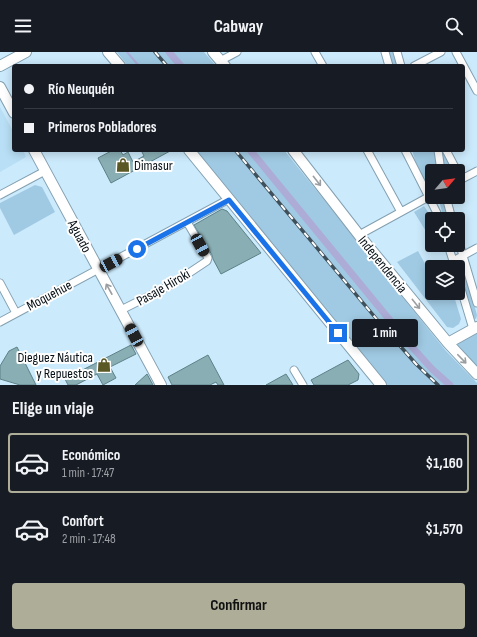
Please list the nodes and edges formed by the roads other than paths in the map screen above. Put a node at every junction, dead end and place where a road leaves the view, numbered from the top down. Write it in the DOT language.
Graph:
graph roads {
  1 [pos="26,52"];
  2 [pos="108,52"];
  3 [pos="213,52"];
  4 [pos="236,52"];
  5 [pos="315,52"];
  6 [pos="385,52"];
  7 [pos="397,52"];
  8 [pos="441,52"];
  9 [pos="456,52"];
  10 [pos="222,63"];
  11 [pos="118,64"];
  12 [pos="322,64"];
  13 [pos="389,64"];
  14 [pos="400,64"];
  15 [pos="418,64"];
  16 [pos="462,64"];
  17 [pos="0,66"];
  18 [pos="465,69"];
  19 [pos="0,87"];
  20 [pos="477,91"];
  21 [pos="12,109"];
  22 [pos="35,152"];
  23 [pos="191,152"];
  24 [pos="295,152"];
  25 [pos="368,152"];
  26 [pos="406,152"];
  27 [pos="408,152"];
  28 [pos="438,152"];
  29 [pos="447,152"];
  30 [pos="410,160"];
  31 [pos="439,164"];
  32 [pos="453,164"];
  33 [pos="45,171"];
  34 [pos="477,171"];
  35 [pos="465,174"];
  36 [pos="425,186"];
  37 [pos="0,195"];
  38 [pos="425,199"];
  39 [pos="229,200"];
  40 [pos="401,212"];
  41 [pos="187,222"];
  42 [pos="359,235"];
  43 [pos="477,248"];
  44 [pos="462,252"];
  45 [pos="463,255"];
  46 [pos="458,260"];
  47 [pos="99,269"];
  48 [pos="0,283"];
  49 [pos="465,299"];
  50 [pos="477,303"];
  51 [pos="121,310"];
  52 [pos="16,313"];
  53 [pos="0,322"];
  54 [pos="475,328"];
  55 [pos="448,343"];
  56 [pos="294,370"];
  57 [pos="477,374"];
  58 [pos="376,384"];
  59 [pos="161,385"];
  60 [pos="303,385"];
  1 -- 17 [label="street"];
  2 -- 11 [label="street"];
  3 -- 10 [label="street"];
  4 -- 10 [label="street"];
  5 -- 12 [label="street"];
  6 -- 13 [label="street"];
  7 -- 14 [label="street"];
  8 -- 15 [label="street"];
  9 -- 16 [label="street"];
  18 -- 20 [label="street"];
  19 -- 21 [label="street"];
  22 -- 33 [label="street, Aguado"];
  23 -- 39 [label="street"];
  24 -- 42 [label="street, Independencia, one-way"];
  25 -- 40 [label="street"];
  26 -- 30 [label="street"];
  27 -- 30 [label="street"];
  28 -- 31 [label="street"];
  29 -- 32 [label="street"];
  30 -- 36 [label="street"];
  33 -- 37 [label="street"];
  33 -- 47 [label="street, Aguado"];
  34 -- 35 [label="street"];
  38 -- 40 [label="street"];
  39 -- 41 [label="street, Moquehue"];
  39 -- 58 [label="street"];
  40 -- 42 [label="street"];
  41 -- 47 [label="street, Moquehue"];
  41 -- 51 [label="street, Pasaje Hiroki"];
  42 -- 55 [label="street, Independencia, one-way"];
  43 -- 45 [label="street"];
  44 -- 45 [label="street"];
  45 -- 46 [label="street"];
  45 -- 50 [label="street"];
  51 -- 47 [label="street, Aguado, one-way"];
  47 -- 52 [label="street, Moquehue"];
  48 -- 52 [label="street"];
  49 -- 54 [label="street"];
  51 -- 59 [label="street, Aguado"];
  52 -- 53 [label="street, Moquehue"];
  54 -- 55 [label="street"];
  55 -- 57 [label="street, Independencia, one-way"];
  56 -- 60 [label="street"];
}
